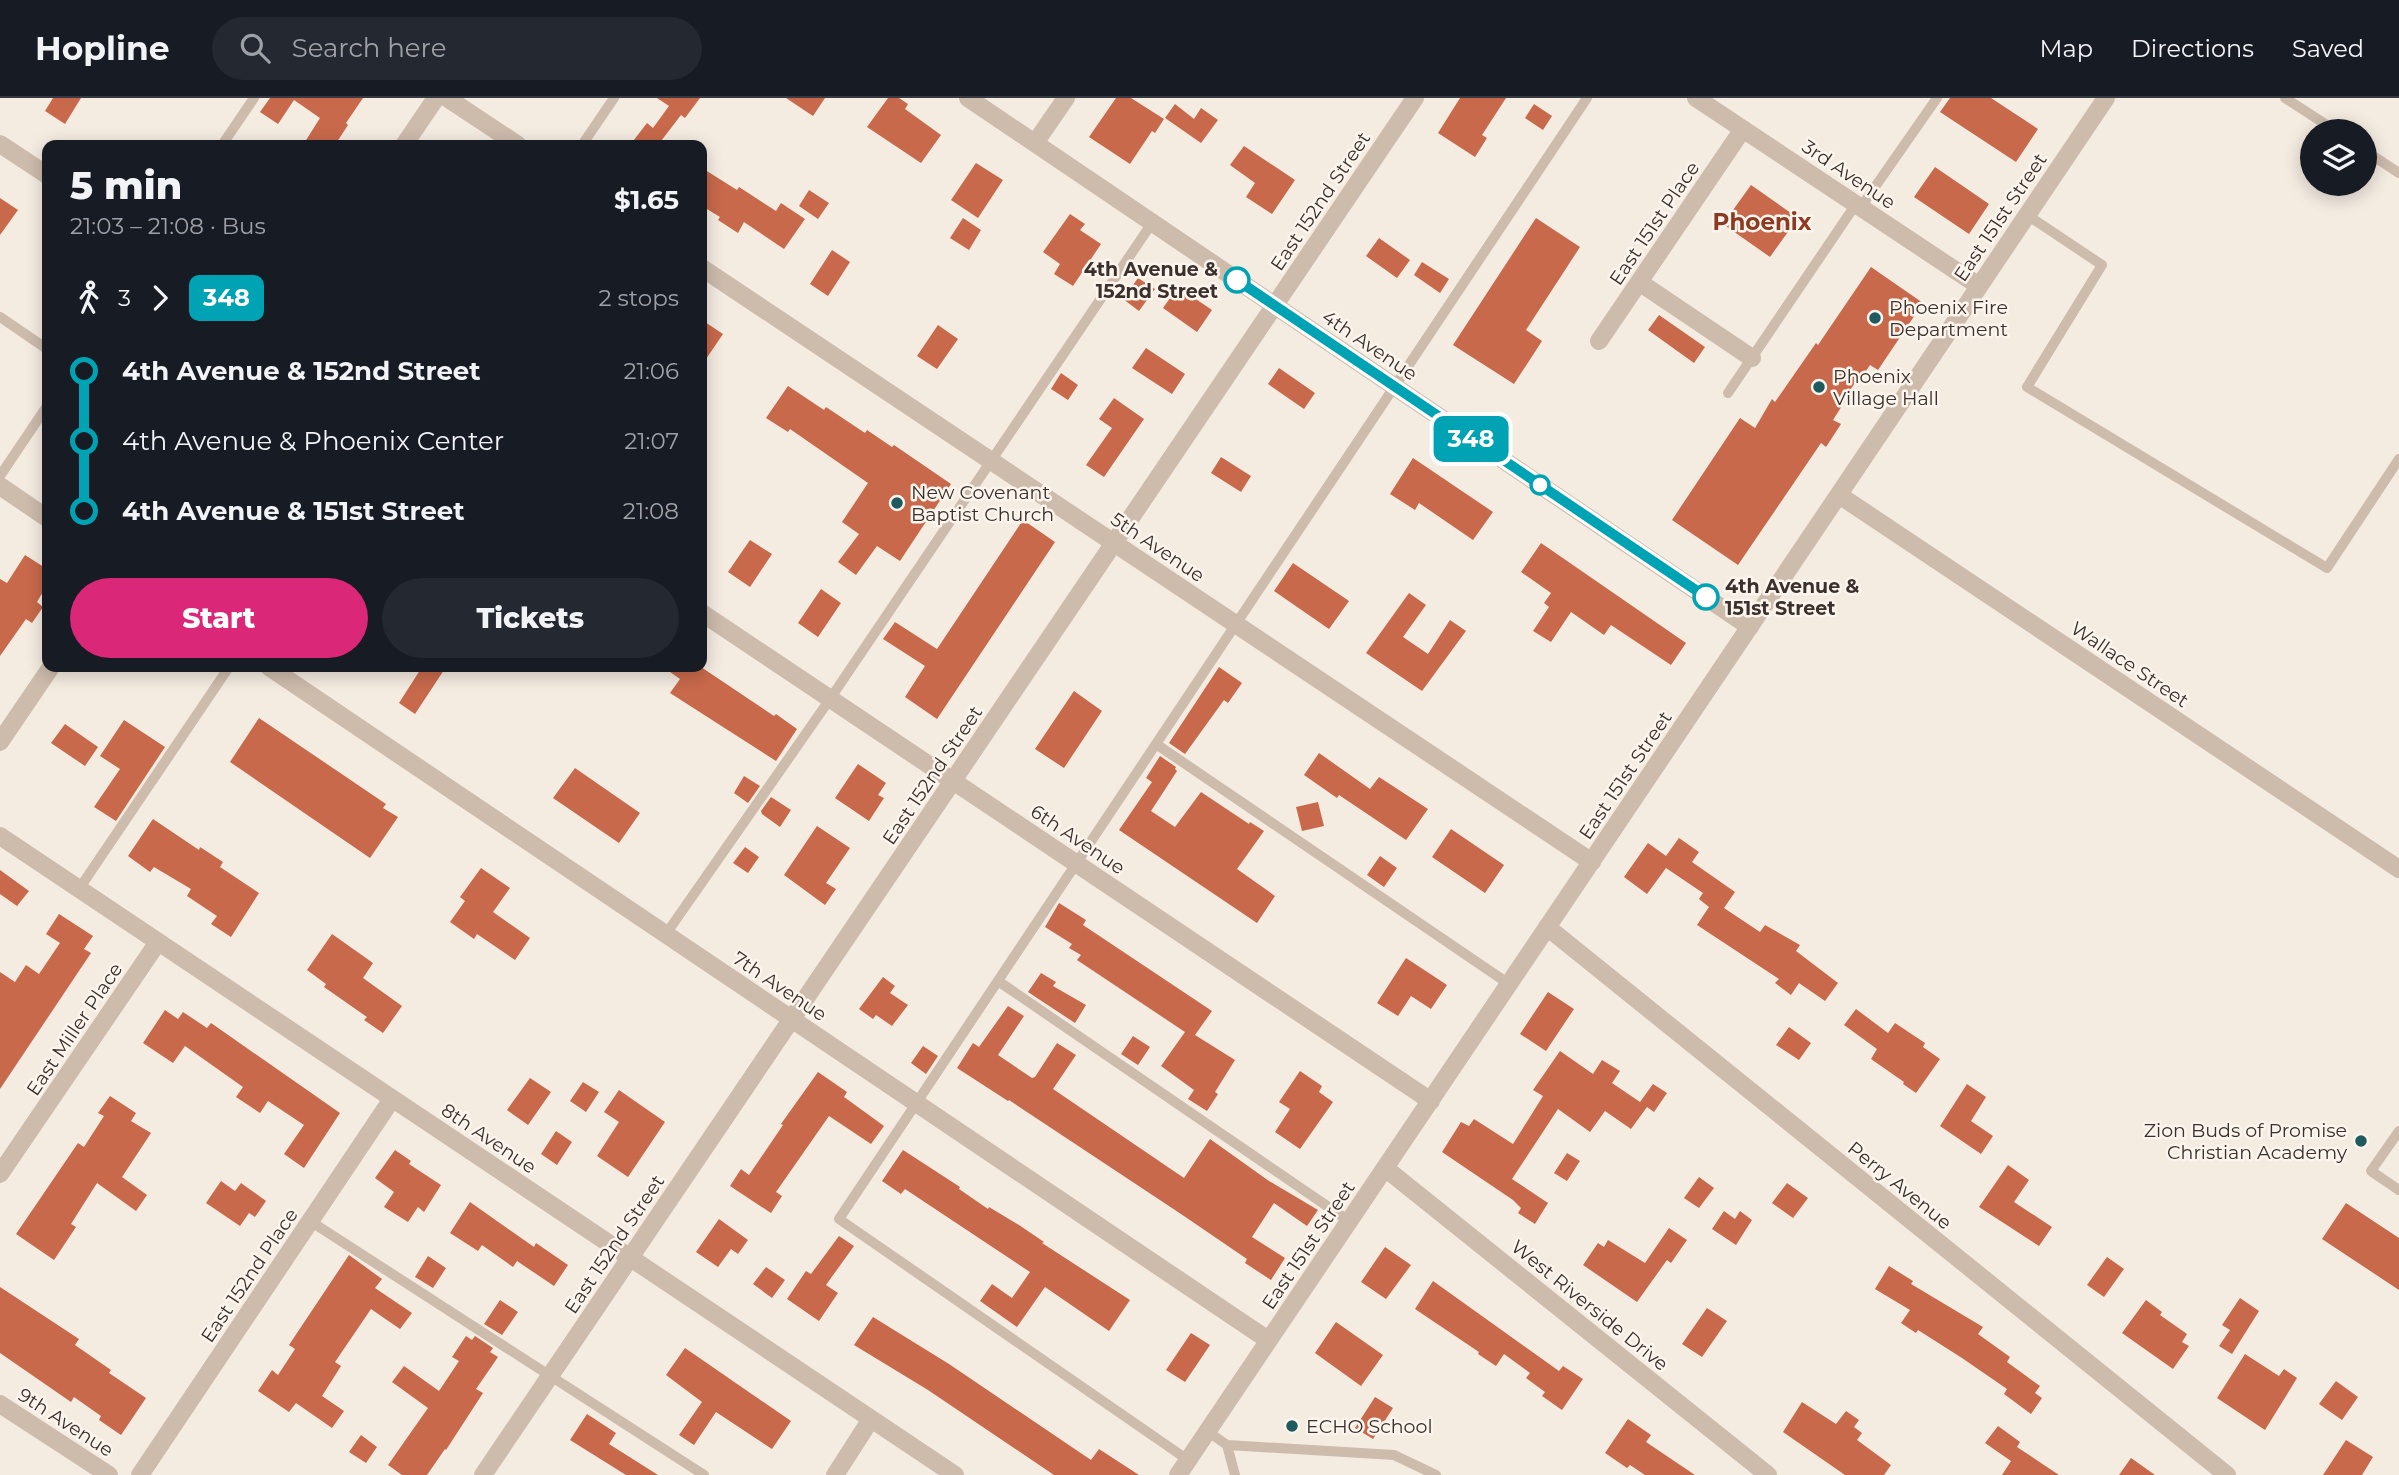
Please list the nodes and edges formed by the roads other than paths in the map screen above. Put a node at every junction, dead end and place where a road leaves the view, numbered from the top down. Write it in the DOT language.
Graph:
graph roads {
  1 [pos="254,98"];
  2 [pos="436,98"];
  3 [pos="447,98"];
  4 [pos="614,98"];
  5 [pos="968,98"];
  6 [pos="1066,98"];
  7 [pos="1415,98"];
  8 [pos="1587,98"];
  9 [pos="1696,98"];
  10 [pos="1937,98"];
  11 [pos="2106,98"];
  12 [pos="2285,98"];
  13 [pos="2317,119"];
  14 [pos="1742,129"];
  15 [pos="225,140"];
  16 [pos="407,140"];
  17 [pos="510,140"];
  18 [pos="585,140"];
  19 [pos="1035,143"];
  20 [pos="0,144"];
  21 [pos="2377,159"];
  22 [pos="42,173"];
  23 [pos="2399,173"];
  24 [pos="1859,206"];
  25 [pos="2027,215"];
  26 [pos="1152,223"];
  27 [pos="707,271"];
  28 [pos="1639,282"];
  29 [pos="1979,286"];
  30 [pos="1275,306"];
  31 [pos="0,317"];
  32 [pos="1599,341"];
  33 [pos="42,346"];
  34 [pos="1752,358"];
  35 [pos="1394,386"];
  36 [pos="1728,393"];
  37 [pos="42,413"];
  38 [pos="990,460"];
  39 [pos="2399,461"];
  40 [pos="0,476"];
  41 [pos="0,486"];
  42 [pos="1839,495"];
  43 [pos="42,514"];
  44 [pos="1114,543"];
  45 [pos="707,616"];
  46 [pos="1236,624"];
  47 [pos="1750,627"];
  48 [pos="48,672"];
  49 [pos="226,672"];
  50 [pos="276,672"];
  51 [pos="830,699"];
  52 [pos="0,742"];
  53 [pos="1156,744"];
  54 [pos="953,781"];
  55 [pos="0,836"];
  56 [pos="1592,862"];
  57 [pos="1077,864"];
  58 [pos="2399,869"];
  59 [pos="79,889"];
  60 [pos="1547,927"];
  61 [pos="666,934"];
  62 [pos="158,942"];
  63 [pos="998,981"];
  64 [pos="1509,984"];
  65 [pos="792,1019"];
  66 [pos="392,1099"];
  67 [pos="1431,1101"];
  68 [pos="917,1103"];
  69 [pos="2399,1130"];
  70 [pos="1385,1168"];
  71 [pos="0,1174"];
  72 [pos="2399,1190"];
  73 [pos="310,1221"];
  74 [pos="1349,1221"];
  75 [pos="630,1258"];
  76 [pos="1268,1340"];
  77 [pos="550,1376"];
  78 [pos="0,1404"];
  79 [pos="871,1419"];
  80 [pos="1207,1432"];
  81 [pos="1227,1445"];
  82 [pos="1188,1460"];
  83 [pos="109,1475"];
  84 [pos="140,1475"];
  85 [pos="483,1475"];
  86 [pos="704,1475"];
  87 [pos="835,1475"];
  88 [pos="955,1475"];
  89 [pos="1178,1475"];
  90 [pos="1235,1475"];
  91 [pos="1436,1475"];
  92 [pos="1768,1475"];
  93 [pos="2227,1475"];
  1 -- 15 [label="lane"];
  2 -- 16 [label="street"];
  3 -- 17 [label="street"];
  4 -- 18 [label="lane"];
  5 -- 19 [label="street, 4th Avenue"];
  6 -- 19 [label="street"];
  7 -- 30 [label="street, East 152nd Street"];
  8 -- 35 [label="lane"];
  9 -- 14 [label="street, 3rd Avenue"];
  10 -- 24 [label="lane"];
  11 -- 25 [label="street, East 151st Street"];
  12 -- 13 [label="lane"];
  14 -- 24 [label="street, 3rd Avenue"];
  14 -- 28 [label="street, East 151st Place"];
  19 -- 26 [label="street, 4th Avenue"];
  20 -- 22 [label="street"];
  21 -- 23 [label="lane"];
  24 -- 29 [label="street, 3rd Avenue"];
  24 -- 34 [label="lane"];
  25 -- 29 [label="street, East 151st Street"];
  25 -- 39 [label="lane"];
  26 -- 30 [label="street, 4th Avenue"];
  26 -- 38 [label="lane"];
  27 -- 38 [label="street, 5th Avenue"];
  28 -- 32 [label="street, East 151st Place"];
  28 -- 34 [label="street"];
  29 -- 42 [label="street, East 151st Street"];
  30 -- 35 [label="street, 4th Avenue"];
  30 -- 44 [label="street, East 152nd Street"];
  31 -- 33 [label="lane"];
  34 -- 36 [label="lane"];
  35 -- 46 [label="lane"];
  35 -- 47 [label="street, 4th Avenue"];
  37 -- 40 [label="lane"];
  38 -- 44 [label="street, 5th Avenue"];
  38 -- 51 [label="lane"];
  41 -- 43 [label="street"];
  42 -- 47 [label="street, East 151st Street"];
  42 -- 58 [label="street, Wallace Street"];
  44 -- 46 [label="street, 5th Avenue"];
  44 -- 54 [label="street, East 152nd Street"];
  45 -- 51 [label="street, 6th Avenue"];
  46 -- 53 [label="lane"];
  46 -- 56 [label="street, 5th Avenue"];
  47 -- 56 [label="street, East 151st Street"];
  48 -- 52 [label="street"];
  49 -- 59 [label="lane"];
  50 -- 61 [label="street, 7th Avenue"];
  51 -- 54 [label="street, 6th Avenue"];
  51 -- 61 [label="lane"];
  53 -- 57 [label="lane"];
  53 -- 64 [label="lane"];
  54 -- 57 [label="street, 6th Avenue"];
  54 -- 65 [label="street, East 152nd Street"];
  55 -- 59 [label="street, 8th Avenue"];
  56 -- 60 [label="street, East 151st Street"];
  57 -- 63 [label="lane"];
  57 -- 67 [label="street, 6th Avenue"];
  59 -- 62 [label="street, 8th Avenue"];
  60 -- 64 [label="street, East 151st Street"];
  60 -- 93 [label="street, Perry Avenue"];
  61 -- 65 [label="street, 7th Avenue"];
  62 -- 66 [label="street, 8th Avenue"];
  62 -- 71 [label="street, East Miller Place"];
  63 -- 68 [label="lane"];
  63 -- 74 [label="lane"];
  64 -- 67 [label="street, East 151st Street"];
  65 -- 68 [label="street, 7th Avenue"];
  65 -- 75 [label="street, East 152nd Street"];
  66 -- 73 [label="street, East 152nd Place"];
  66 -- 75 [label="street, 8th Avenue"];
  67 -- 70 [label="street, East 151st Street"];
  68 -- 76 [label="street, 7th Avenue"];
  68 -- 82 [label="lane"];
  69 -- 72 [label="lane"];
  70 -- 74 [label="street, East 151st Street"];
  70 -- 92 [label="street, West Riverside Drive"];
  73 -- 77 [label="lane"];
  73 -- 84 [label="street, East 152nd Place"];
  74 -- 76 [label="street, East 151st Street"];
  75 -- 77 [label="street, East 152nd Street"];
  75 -- 79 [label="street, 8th Avenue"];
  76 -- 80 [label="street, East 151st Street"];
  77 -- 85 [label="street, East 152nd Street"];
  77 -- 86 [label="lane"];
  78 -- 83 [label="street, 9th Avenue"];
  79 -- 87 [label="street"];
  79 -- 88 [label="street, 8th Avenue"];
  80 -- 81 [label="lane"];
  80 -- 82 [label="street, East 151st Street"];
  81 -- 90 [label="lane"];
  81 -- 91 [label="lane"];
  82 -- 89 [label="street, East 151st Street"];
}
